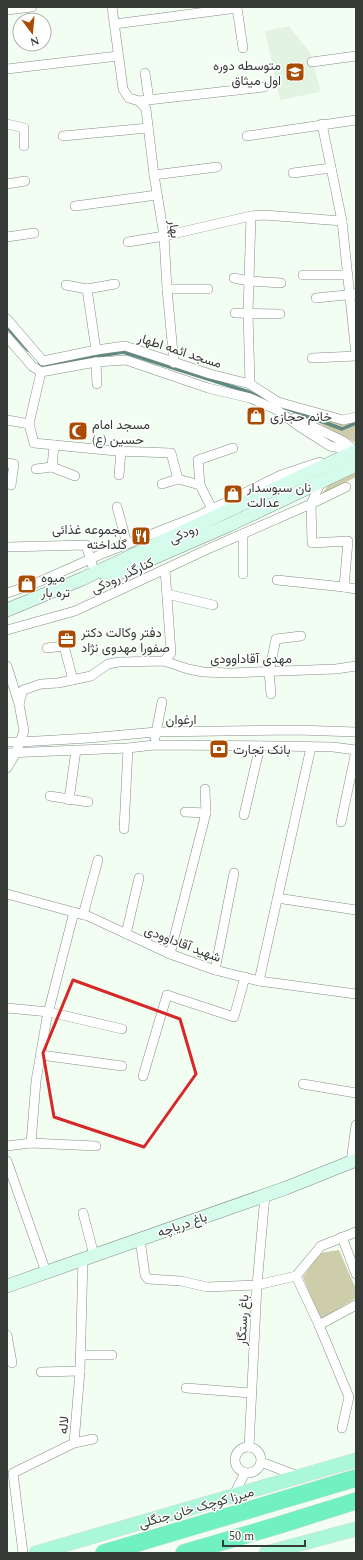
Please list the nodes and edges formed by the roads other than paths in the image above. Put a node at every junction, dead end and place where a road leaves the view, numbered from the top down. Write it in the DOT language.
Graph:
graph roads {
  1 [pos="32,7"];
  2 [pos="112,7"];
  3 [pos="7,10"];
  4 [pos="115,24"];
  5 [pos="242,48"];
  6 [pos="118,56"];
  7 [pos="356,56"];
  8 [pos="312,62"];
  9 [pos="7,69"];
  10 [pos="145,73"];
  11 [pos="264,87"];
  12 [pos="149,100"];
  13 [pos="139,101"];
  14 [pos="356,120"];
  15 [pos="7,124"];
  16 [pos="322,124"];
  17 [pos="148,128"];
  18 [pos="63,136"];
  19 [pos="247,136"];
  20 [pos="24,146"];
  21 [pos="217,167"];
  22 [pos="331,168"];
  23 [pos="293,173"];
  24 [pos="154,175"];
  25 [pos="25,182"];
  26 [pos="7,184"];
  27 [pos="157,195"];
  28 [pos="75,206"];
  29 [pos="251,216"];
  30 [pos="342,221"];
  31 [pos="34,233"];
  32 [pos="164,236"];
  33 [pos="7,237"];
  34 [pos="128,242"];
  35 [pos="303,275"];
  36 [pos="348,275"];
  37 [pos="234,278"];
  38 [pos="249,281"];
  39 [pos="281,282"];
  40 [pos="115,284"];
  41 [pos="66,285"];
  42 [pos="87,289"];
  43 [pos="167,289"];
  44 [pos="208,289"];
  45 [pos="353,295"];
  46 [pos="316,298"];
  47 [pos="235,313"];
  48 [pos="248,313"];
  49 [pos="280,314"];
  50 [pos="7,319"];
  51 [pos="7,337"];
  52 [pos="96,350"];
  53 [pos="356,356"];
  54 [pos="312,358"];
  55 [pos="96,362"];
  56 [pos="174,363"];
  57 [pos="41,372"];
  58 [pos="97,384"];
  59 [pos="250,384"];
  60 [pos="277,406"];
  61 [pos="356,417"];
  62 [pos="7,420"];
  63 [pos="29,424"];
  64 [pos="54,445"];
  65 [pos="233,448"];
  66 [pos="122,451"];
  67 [pos="356,451"];
  68 [pos="7,463"];
  69 [pos="356,465"];
  70 [pos="52,467"];
  71 [pos="36,470"];
  72 [pos="119,475"];
  73 [pos="75,476"];
  74 [pos="178,479"];
  75 [pos="321,482"];
  76 [pos="162,484"];
  77 [pos="12,485"];
  78 [pos="200,485"];
  79 [pos="346,487"];
  80 [pos="311,504"];
  81 [pos="116,507"];
  82 [pos="212,509"];
  83 [pos="243,534"];
  84 [pos="127,544"];
  85 [pos="7,547"];
  86 [pos="90,560"];
  87 [pos="165,569"];
  88 [pos="95,574"];
  89 [pos="243,574"];
  90 [pos="277,580"];
  91 [pos="344,587"];
  92 [pos="356,589"];
  93 [pos="7,593"];
  94 [pos="167,594"];
  95 [pos="213,605"];
  96 [pos="7,610"];
  97 [pos="7,618"];
  98 [pos="7,630"];
  99 [pos="301,636"];
  100 [pos="47,648"];
  101 [pos="164,661"];
  102 [pos="7,666"];
  103 [pos="356,666"];
  104 [pos="270,672"];
  105 [pos="73,680"];
  106 [pos="271,694"];
  107 [pos="162,702"];
  108 [pos="19,704"];
  109 [pos="156,732"];
  110 [pos="356,732"];
  111 [pos="111,737"];
  112 [pos="7,742"];
  113 [pos="20,742"];
  114 [pos="154,745"];
  115 [pos="260,746"];
  116 [pos="311,747"];
  117 [pos="128,748"];
  118 [pos="111,749"];
  119 [pos="76,750"];
  120 [pos="356,751"];
  121 [pos="12,753"];
  122 [pos="7,768"];
  123 [pos="205,789"];
  124 [pos="50,796"];
  125 [pos="69,800"];
  126 [pos="88,802"];
  127 [pos="185,812"];
  128 [pos="206,813"];
  129 [pos="244,815"];
  130 [pos="341,822"];
  131 [pos="124,830"];
  132 [pos="98,860"];
  133 [pos="234,873"];
  134 [pos="139,878"];
  135 [pos="7,894"];
  136 [pos="276,898"];
  137 [pos="356,910"];
  138 [pos="74,912"];
  139 [pos="83,914"];
  140 [pos="126,934"];
  141 [pos="170,954"];
  142 [pos="215,970"];
  143 [pos="245,977"];
  144 [pos="259,981"];
  145 [pos="356,994"];
  146 [pos="7,1008"];
  147 [pos="49,1012"];
  148 [pos="122,1029"];
  149 [pos="41,1055"];
  150 [pos="122,1066"];
  151 [pos="143,1076"];
  152 [pos="303,1084"];
  153 [pos="356,1093"];
  154 [pos="356,1125"];
  155 [pos="30,1143"];
  156 [pos="7,1146"];
  157 [pos="96,1146"];
  158 [pos="353,1161"];
  159 [pos="8,1164"];
  160 [pos="265,1195"];
  161 [pos="83,1213"];
  162 [pos="356,1232"];
  163 [pos="342,1237"];
  164 [pos="140,1239"];
  165 [pos="88,1257"];
  166 [pos="46,1272"];
  167 [pos="356,1274"];
  168 [pos="296,1276"];
  169 [pos="7,1286"];
  170 [pos="257,1286"];
  171 [pos="356,1305"];
  172 [pos="319,1325"];
  173 [pos="7,1335"];
  174 [pos="80,1355"];
  175 [pos="112,1355"];
  176 [pos="12,1364"];
  177 [pos="80,1371"];
  178 [pos="41,1372"];
  179 [pos="186,1388"];
  180 [pos="251,1393"];
  181 [pos="342,1428"];
  182 [pos="93,1439"];
  183 [pos="74,1443"];
  184 [pos="249,1447"];
  185 [pos="356,1460"];
  186 [pos="260,1462"];
  187 [pos="245,1473"];
  188 [pos="300,1477"];
  189 [pos="356,1478"];
  190 [pos="234,1496"];
  191 [pos="356,1500"];
  192 [pos="356,1507"];
  193 [pos="276,1526"];
  194 [pos="356,1529"];
  195 [pos="23,1553"];
  196 [pos="36,1553"];
  197 [pos="104,1553"];
  198 [pos="184,1553"];
  199 [pos="266,1553"];
  1 -- 3 [label="street"];
  2 -- 4 [label="street"];
  4 -- 5 [label="street"];
  4 -- 6 [label="street"];
  6 -- 9 [label="street"];
  6 -- 13 [label="street"];
  7 -- 8 [label="street"];
  10 -- 12 [label="street"];
  11 -- 12 [label="street"];
  12 -- 13 [label="street"];
  13 -- 17 [label="street, بهار"];
  14 -- 16 [label="street"];
  15 -- 20 [label="street"];
  16 -- 19 [label="street"];
  16 -- 22 [label="street"];
  17 -- 18 [label="street"];
  17 -- 24 [label="street, بهار"];
  21 -- 24 [label="street"];
  22 -- 23 [label="street"];
  22 -- 30 [label="street"];
  24 -- 27 [label="street, بهار"];
  25 -- 26 [label="street"];
  27 -- 28 [label="street"];
  27 -- 32 [label="street, بهار"];
  29 -- 30 [label="street"];
  29 -- 32 [label="street"];
  29 -- 38 [label="street"];
  30 -- 36 [label="street"];
  31 -- 33 [label="street"];
  32 -- 34 [label="street"];
  32 -- 43 [label="street, بهار"];
  35 -- 36 [label="street"];
  36 -- 45 [label="street"];
  37 -- 38 [label="street"];
  38 -- 39 [label="street"];
  38 -- 48 [label="street"];
  40 -- 42 [label="street"];
  41 -- 42 [label="street"];
  42 -- 52 [label="street"];
  43 -- 44 [label="street"];
  43 -- 56 [label="street, بهار"];
  45 -- 46 [label="street"];
  45 -- 53 [label="street"];
  47 -- 48 [label="street"];
  48 -- 49 [label="street"];
  48 -- 59 [label="street"];
  50 -- 52 [label="street, مسجد ائمه اطهار"];
  51 -- 57 [label="street"];
  52 -- 56 [label="street, مسجد ائمه اطهار"];
  53 -- 54 [label="street"];
  55 -- 57 [label="street, مسجد ائمه اطهار"];
  55 -- 58 [label="street"];
  55 -- 60 [label="street, مسجد ائمه اطهار"];
  56 -- 59 [label="street, مسجد ائمه اطهار"];
  57 -- 63 [label="street"];
  59 -- 60 [label="street, مسجد ائمه اطهار"];
  60 -- 61 [label="street, مسجد ائمه اطهار"];
  60 -- 67 [label="street, مسجد ائمه اطهار"];
  62 -- 63 [label="street"];
  63 -- 64 [label="street"];
  64 -- 66 [label="street"];
  64 -- 70 [label="street"];
  65 -- 78 [label="street"];
  66 -- 72 [label="street"];
  66 -- 74 [label="street"];
  67 -- 82 [label="street"];
  67 -- 88 [label="main road, رودکی"];
  68 -- 77 [label="street"];
  69 -- 75 [label="main road, رودکی"];
  70 -- 71 [label="street"];
  70 -- 73 [label="street"];
  74 -- 76 [label="street"];
  74 -- 78 [label="street"];
  75 -- 80 [label="street"];
  75 -- 97 [label="main road, رودکی"];
  78 -- 82 [label="street"];
  79 -- 80 [label="street, کنارگذر رودکی"];
  80 -- 83 [label="street, کنارگذر رودکی"];
  80 -- 91 [label="street"];
  81 -- 84 [label="street"];
  82 -- 84 [label="street"];
  83 -- 87 [label="street, کنارگذر رودکی"];
  83 -- 89 [label="street"];
  84 -- 86 [label="street"];
  85 -- 86 [label="street"];
  86 -- 88 [label="street"];
  86 -- 93 [label="street"];
  87 -- 94 [label="street"];
  87 -- 98 [label="street, کنارگذر رودکی"];
  88 -- 96 [label="main road, رودکی"];
  90 -- 91 [label="street"];
  91 -- 92 [label="street"];
  94 -- 95 [label="street"];
  94 -- 101 [label="street"];
  99 -- 104 [label="street"];
  100 -- 105 [label="street"];
  101 -- 104 [label="street, مهدی آقاداوودی"];
  101 -- 105 [label="street, مهدی آقاداوودی"];
  102 -- 108 [label="street"];
  103 -- 104 [label="street, مهدی آقاداوودی"];
  104 -- 106 [label="street"];
  105 -- 108 [label="street, مهدی آقاداوودی"];
  107 -- 109 [label="street"];
  108 -- 113 [label="street"];
  109 -- 110 [label="street, ارغوان"];
  109 -- 111 [label="street, ارغوان"];
  109 -- 114 [label="street"];
  111 -- 113 [label="street, ارغوان"];
  111 -- 118 [label="street"];
  112 -- 113 [label="street, ارغوان"];
  113 -- 121 [label="street"];
  114 -- 115 [label="street, ارغوان"];
  114 -- 117 [label="street, ارغوان"];
  115 -- 116 [label="street, ارغوان"];
  115 -- 129 [label="street"];
  116 -- 120 [label="street, ارغوان"];
  116 -- 136 [label="street"];
  117 -- 118 [label="street, ارغوان"];
  117 -- 131 [label="street"];
  118 -- 119 [label="street, ارغوان"];
  119 -- 121 [label="street, ارغوان"];
  119 -- 125 [label="street"];
  120 -- 130 [label="street"];
  121 -- 122 [label="street"];
  123 -- 128 [label="street"];
  124 -- 125 [label="street"];
  125 -- 126 [label="street"];
  127 -- 128 [label="street"];
  128 -- 141 [label="street"];
  132 -- 139 [label="street"];
  133 -- 142 [label="street"];
  134 -- 140 [label="street"];
  135 -- 138 [label="street, شهید آقاداوودی"];
  136 -- 137 [label="street"];
  136 -- 144 [label="street"];
  138 -- 139 [label="street, شهید آقاداوودی"];
  138 -- 147 [label="street"];
  139 -- 140 [label="street, شهید آقاداوودی"];
  140 -- 141 [label="street, شهید آقاداوودی"];
  141 -- 142 [label="street, شهید آقاداوودی"];
  142 -- 143 [label="street, شهید آقاداوودی"];
  143 -- 144 [label="street, شهید آقاداوودی"];
  143 -- 151 [label="street"];
  144 -- 145 [label="street, شهید آقاداوودی"];
  146 -- 147 [label="street"];
  147 -- 148 [label="street"];
  147 -- 149 [label="street"];
  149 -- 150 [label="street"];
  149 -- 155 [label="street"];
  152 -- 153 [label="street"];
  154 -- 158 [label="street"];
  155 -- 156 [label="street"];
  155 -- 157 [label="street"];
  158 -- 160 [label="main road, باغ دریاچه"];
  159 -- 166 [label="street"];
  160 -- 164 [label="main road, باغ دریاچه"];
  160 -- 170 [label="street, باغ رستگار"];
  161 -- 165 [label="street, لاله"];
  162 -- 163 [label="street"];
  163 -- 167 [label="street"];
  163 -- 168 [label="street"];
  164 -- 165 [label="main road, باغ دریاچه"];
  164 -- 170 [label="street"];
  165 -- 166 [label="main road, باغ دریاچه"];
  165 -- 174 [label="street, لاله"];
  166 -- 169 [label="main road, باغ دریاچه"];
  168 -- 170 [label="street"];
  168 -- 172 [label="street"];
  170 -- 180 [label="street, باغ رستگار"];
  171 -- 172 [label="street"];
  172 -- 181 [label="street"];
  173 -- 176 [label="street"];
  174 -- 175 [label="street"];
  174 -- 177 [label="street, لاله"];
  177 -- 178 [label="street"];
  177 -- 183 [label="street, لاله"];
  179 -- 180 [label="street"];
  180 -- 184 [label="street, باغ رستگار"];
  182 -- 183 [label="street"];
  183 -- 195 [label="street, لاله"];
  184 -- 186 [label="street"];
  184 -- 187 [label="street"];
  185 -- 188 [label="main road, میرزا کوچک خان جنگلی"];
  186 -- 187 [label="street"];
  186 -- 188 [label="street"];
  187 -- 190 [label="street"];
  188 -- 190 [label="main road, میرزا کوچک خان جنگلی"];
  189 -- 197 [label="highway"];
  190 -- 196 [label="main road, میرزا کوچک خان جنگلی"];
  191 -- 193 [label="highway"];
  192 -- 193 [label="highway"];
  193 -- 198 [label="highway"];
  194 -- 199 [label="main road"];
}
